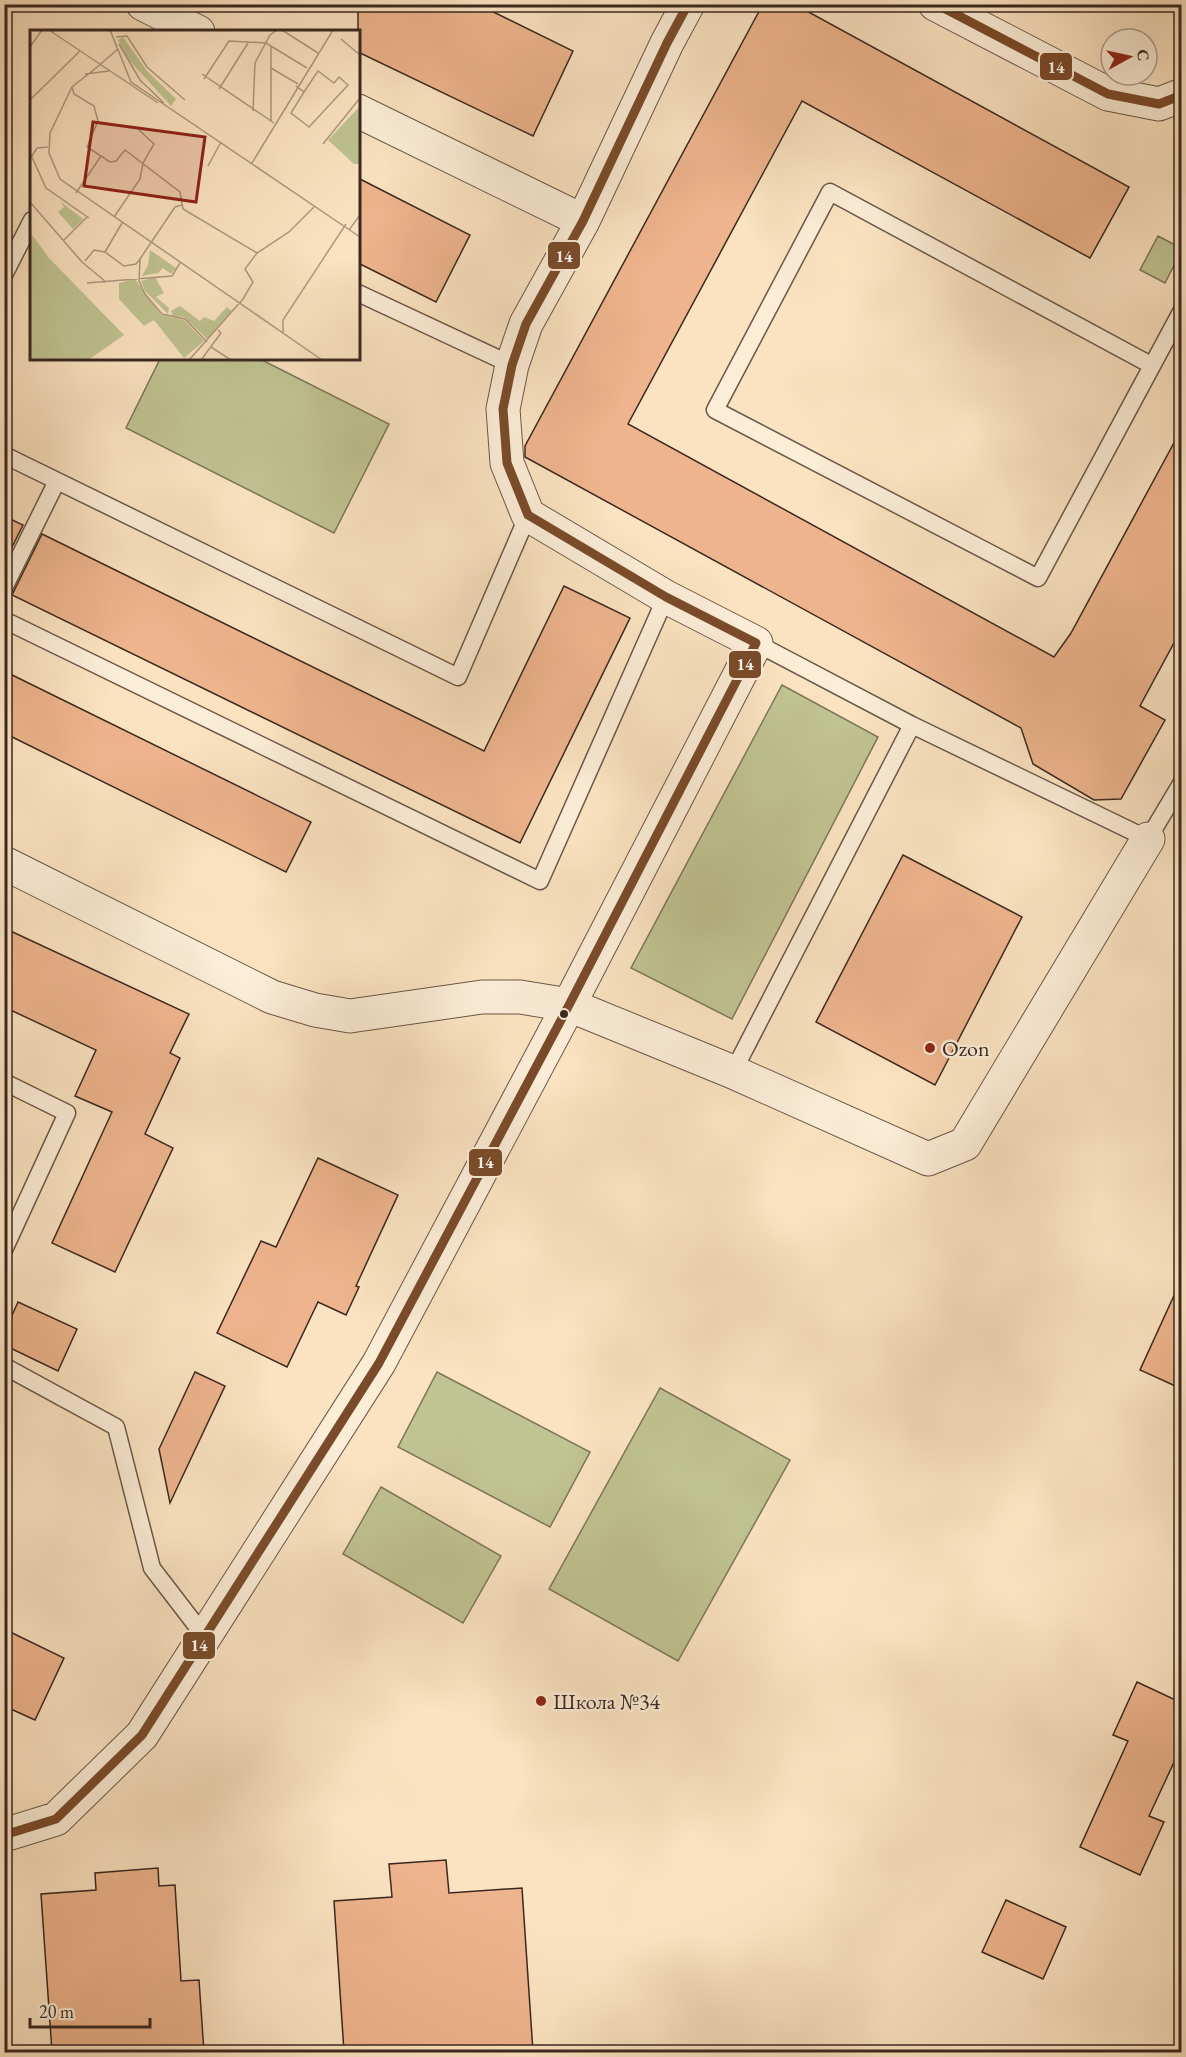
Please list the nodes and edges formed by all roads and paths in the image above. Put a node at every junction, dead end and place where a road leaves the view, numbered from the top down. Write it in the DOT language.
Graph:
graph roads {
  1 [pos="143,4"];
  2 [pos="688,4"];
  3 [pos="954,9"];
  4 [pos="194,30"];
  5 [pos="1182,95"];
  6 [pos="360,112"];
  7 [pos="583,221"];
  8 [pos="30,224"];
  9 [pos="4,275"];
  10 [pos="360,294"];
  11 [pos="1182,310"];
  12 [pos="512,365"];
  13 [pos="1151,365"];
  14 [pos="4,455"];
  15 [pos="57,481"];
  16 [pos="528,515"];
  17 [pos="4,588"];
  18 [pos="666,597"];
  19 [pos="4,620"];
  20 [pos="756,643"];
  21 [pos="912,725"];
  22 [pos="1182,782"];
  23 [pos="1148,839"];
  24 [pos="4,863"];
  25 [pos="568,1005"];
  26 [pos="732,1072"];
  27 [pos="4,1082"];
  28 [pos="4,1250"];
  29 [pos="5,1369"];
  30 [pos="205,1637"];
  31 [pos="4,1835"];
  1 -- 4 [label="street"];
  2 -- 7 [label="street"];
  3 -- 5 [label="street"];
  6 -- 7 [label="street"];
  7 -- 12 [label="street"];
  8 -- 9 [label="lane"];
  10 -- 12 [label="lane"];
  11 -- 13 [label="lane"];
  12 -- 16 [label="street"];
  13 -- 13 [label="lane"];
  14 -- 15 [label="lane"];
  15 -- 16 [label="lane"];
  15 -- 17 [label="lane"];
  16 -- 18 [label="street"];
  18 -- 19 [label="lane"];
  18 -- 20 [label="street"];
  20 -- 21 [label="lane"];
  20 -- 25 [label="street"];
  21 -- 23 [label="lane"];
  21 -- 26 [label="lane"];
  22 -- 23 [label="lane"];
  23 -- 26 [label="street"];
  24 -- 25 [label="street"];
  25 -- 26 [label="street"];
  25 -- 30 [label="street"];
  27 -- 28 [label="lane"];
  29 -- 30 [label="lane"];
  30 -- 31 [label="street"];
}
